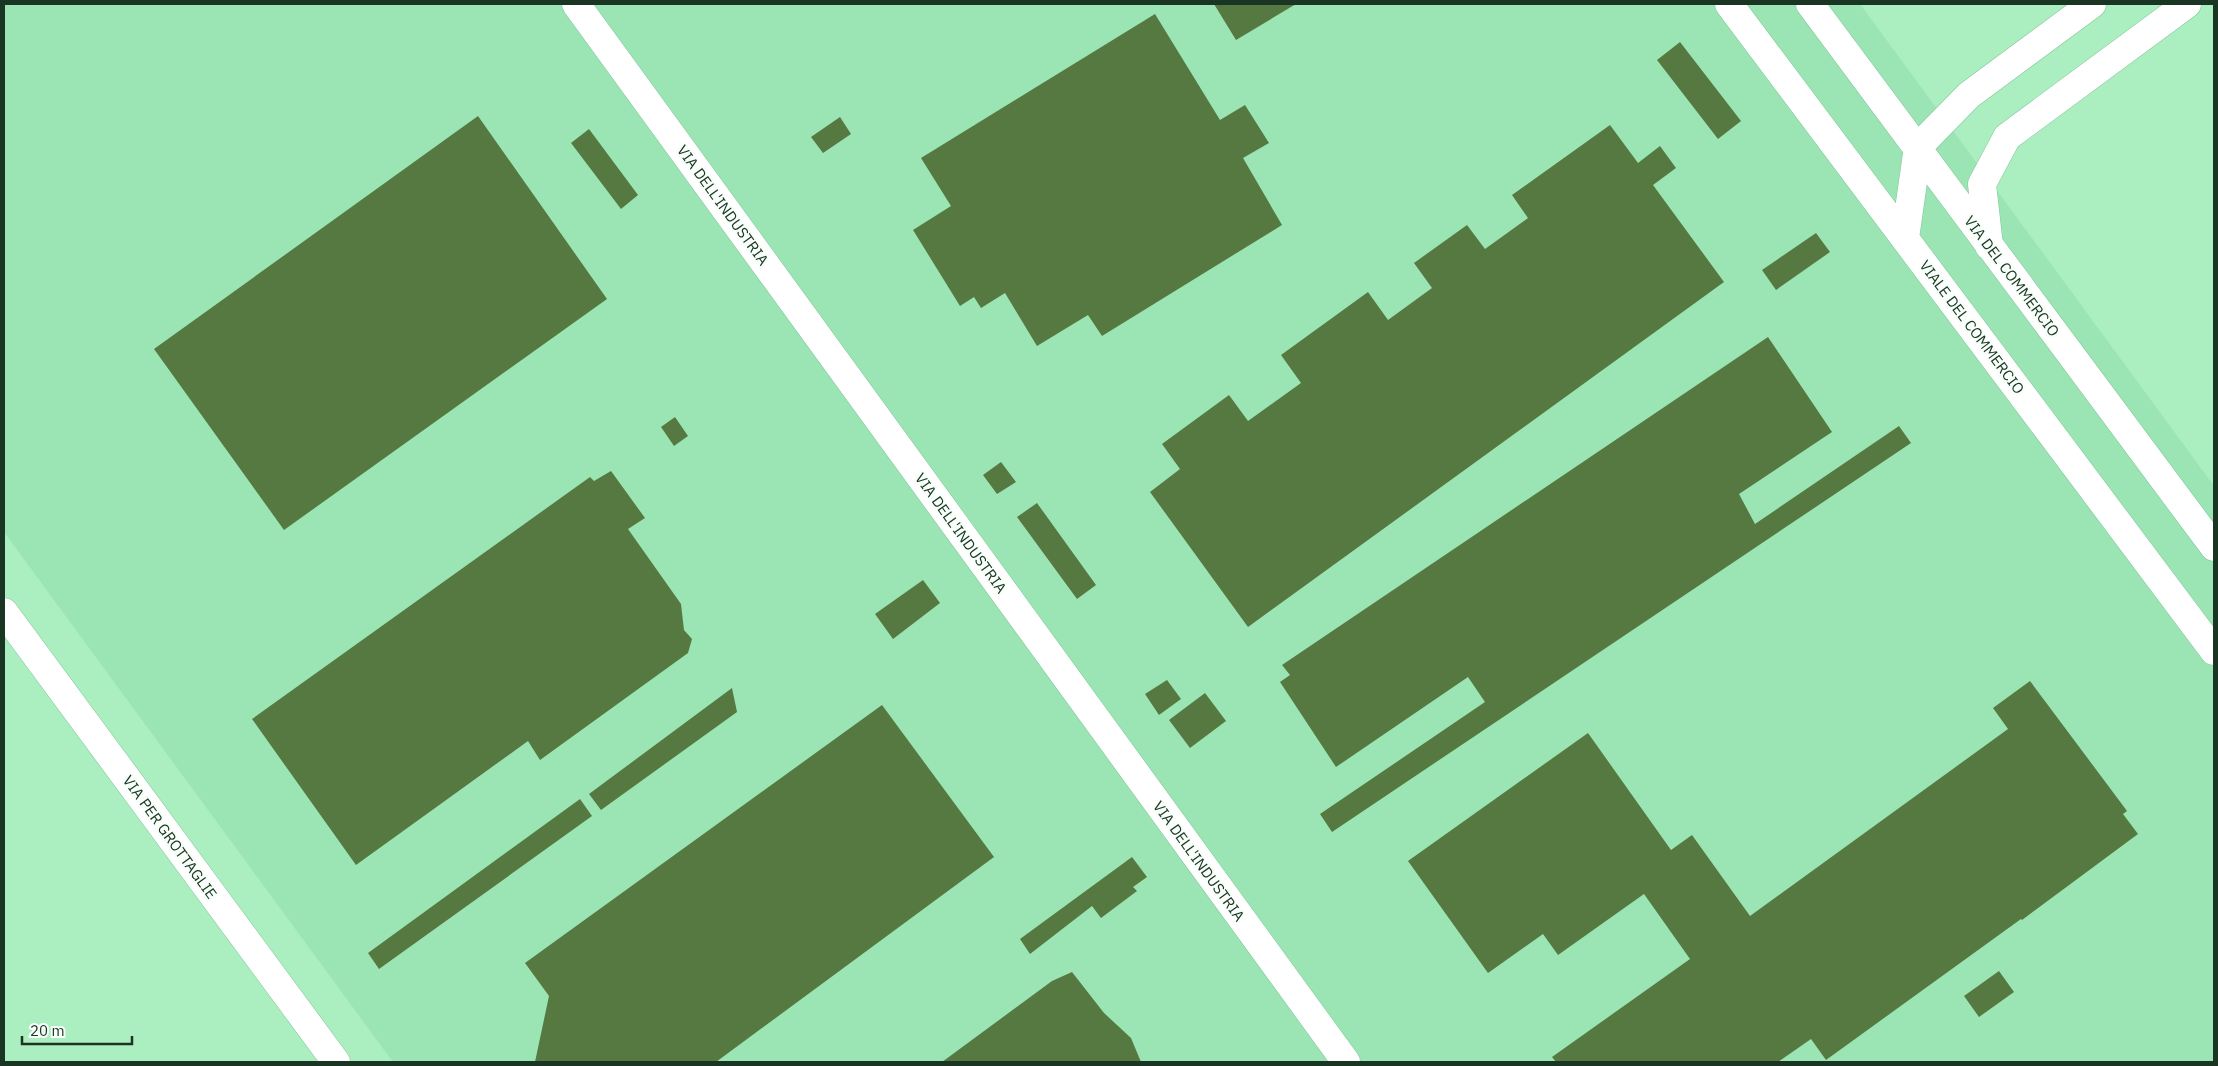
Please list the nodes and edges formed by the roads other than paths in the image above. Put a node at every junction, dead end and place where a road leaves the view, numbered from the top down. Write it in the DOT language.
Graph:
graph roads {
  1 [pos="576,4"];
  2 [pos="1729,4"];
  3 [pos="1810,4"];
  4 [pos="2092,4"];
  5 [pos="2187,4"];
  6 [pos="1918,147"];
  7 [pos="1905,238"];
  8 [pos="1990,247"];
  9 [pos="2214,547"];
  10 [pos="4,612"];
  11 [pos="2214,651"];
  12 [pos="336,1062"];
  13 [pos="1346,1062"];
  1 -- 13 [label="street, VIA DELL'INDUSTRIA"];
  2 -- 7 [label="street, VIALE DEL COMMERCIO"];
  3 -- 6 [label="street, VIA DEL COMMERCIO"];
  4 -- 6 [label="street"];
  5 -- 8 [label="street"];
  6 -- 7 [label="street"];
  6 -- 8 [label="street, VIA DEL COMMERCIO"];
  7 -- 11 [label="street, VIALE DEL COMMERCIO"];
  8 -- 9 [label="street, VIA DEL COMMERCIO"];
  10 -- 12 [label="street, VIA PER GROTTAGLIE"];
}
